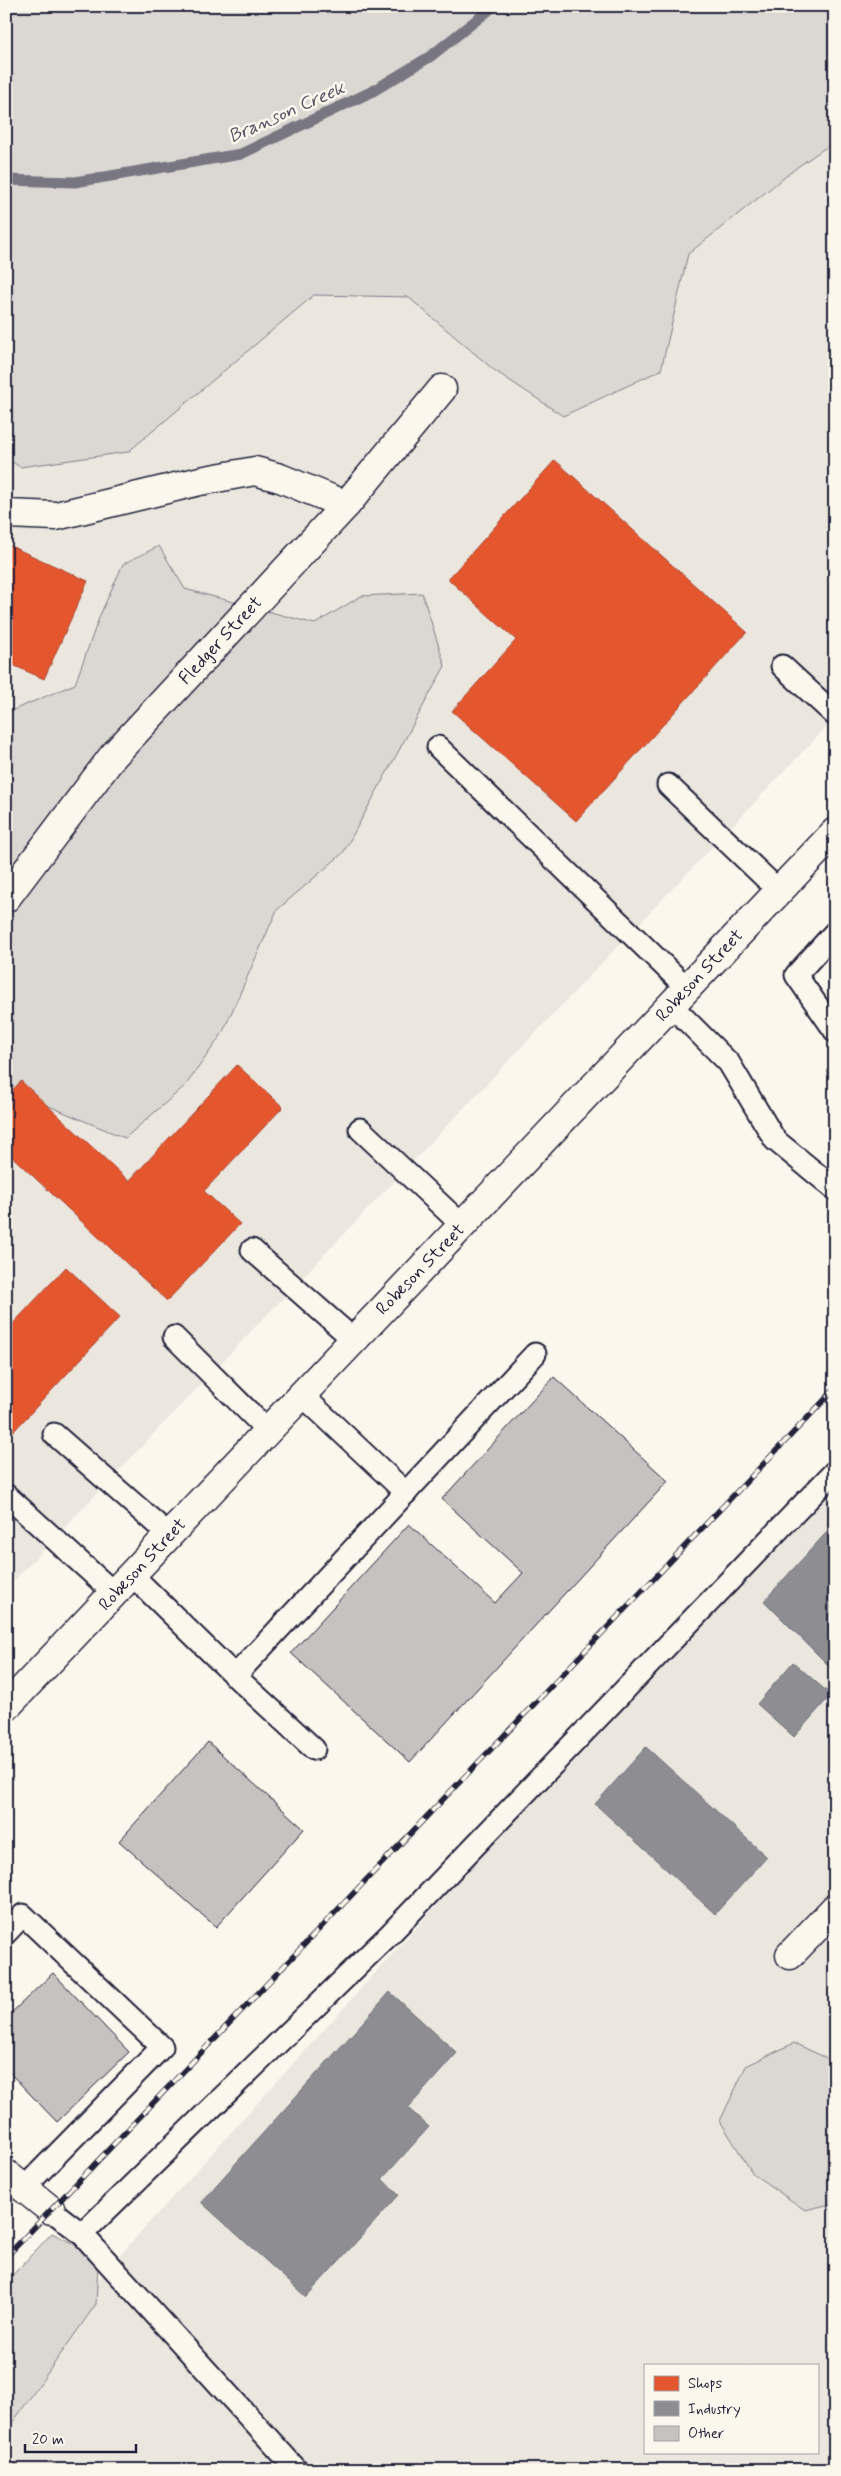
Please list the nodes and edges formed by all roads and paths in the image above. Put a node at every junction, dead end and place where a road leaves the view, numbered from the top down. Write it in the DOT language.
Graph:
graph roads {
  1 [pos="442,389"];
  2 [pos="346,505"];
  3 [pos="6,514"];
  4 [pos="782,666"];
  5 [pos="835,715"];
  6 [pos="438,747"];
  7 [pos="668,785"];
  8 [pos="835,832"];
  9 [pos="779,891"];
  10 [pos="6,898"];
  11 [pos="835,932"];
  12 [pos="679,996"];
  13 [pos="835,1031"];
  14 [pos="360,1129"];
  15 [pos="835,1189"];
  16 [pos="462,1225"];
  17 [pos="252,1250"];
  18 [pos="174,1337"];
  19 [pos="353,1340"];
  20 [pos="535,1354"];
  21 [pos="302,1395"];
  22 [pos="268,1430"];
  23 [pos="54,1434"];
  24 [pos="835,1471"];
  25 [pos="406,1493"];
  26 [pos="6,1494"];
  27 [pos="169,1535"];
  28 [pos="123,1584"];
  29 [pos="235,1676"];
  30 [pos="6,1707"];
  31 [pos="314,1748"];
  32 [pos="835,1908"];
  33 [pos="6,1933"];
  34 [pos="790,1954"];
  35 [pos="15,2181"];
  36 [pos="51,2210"];
  37 [pos="82,2234"];
  38 [pos="297,2470"];
  1 -- 2 [label="main road, Fledger Street"];
  2 -- 3 [label="main road"];
  2 -- 10 [label="main road, Fledger Street"];
  4 -- 5 [label="lane"];
  6 -- 12 [label="lane"];
  7 -- 9 [label="lane"];
  8 -- 9 [label="main road, Robeson Street"];
  9 -- 12 [label="main road, Robeson Street"];
  11 -- 13 [label="lane"];
  12 -- 15 [label="lane"];
  12 -- 16 [label="main road, Robeson Street"];
  14 -- 16 [label="lane"];
  16 -- 19 [label="main road, Robeson Street"];
  17 -- 19 [label="lane"];
  18 -- 22 [label="lane"];
  19 -- 21 [label="main road, Robeson Street"];
  20 -- 25 [label="lane"];
  21 -- 22 [label="main road, Robeson Street"];
  21 -- 25 [label="lane"];
  22 -- 27 [label="main road, Robeson Street"];
  23 -- 27 [label="lane"];
  24 -- 37 [label="lane"];
  25 -- 29 [label="lane"];
  26 -- 28 [label="lane"];
  27 -- 28 [label="main road, Robeson Street"];
  28 -- 29 [label="lane"];
  28 -- 30 [label="main road, Robeson Street"];
  29 -- 31 [label="lane"];
  32 -- 34 [label="main road"];
  33 -- 35 [label="lane"];
  35 -- 36 [label="main road"];
  36 -- 37 [label="lane"];
  37 -- 38 [label="lane"];
}
